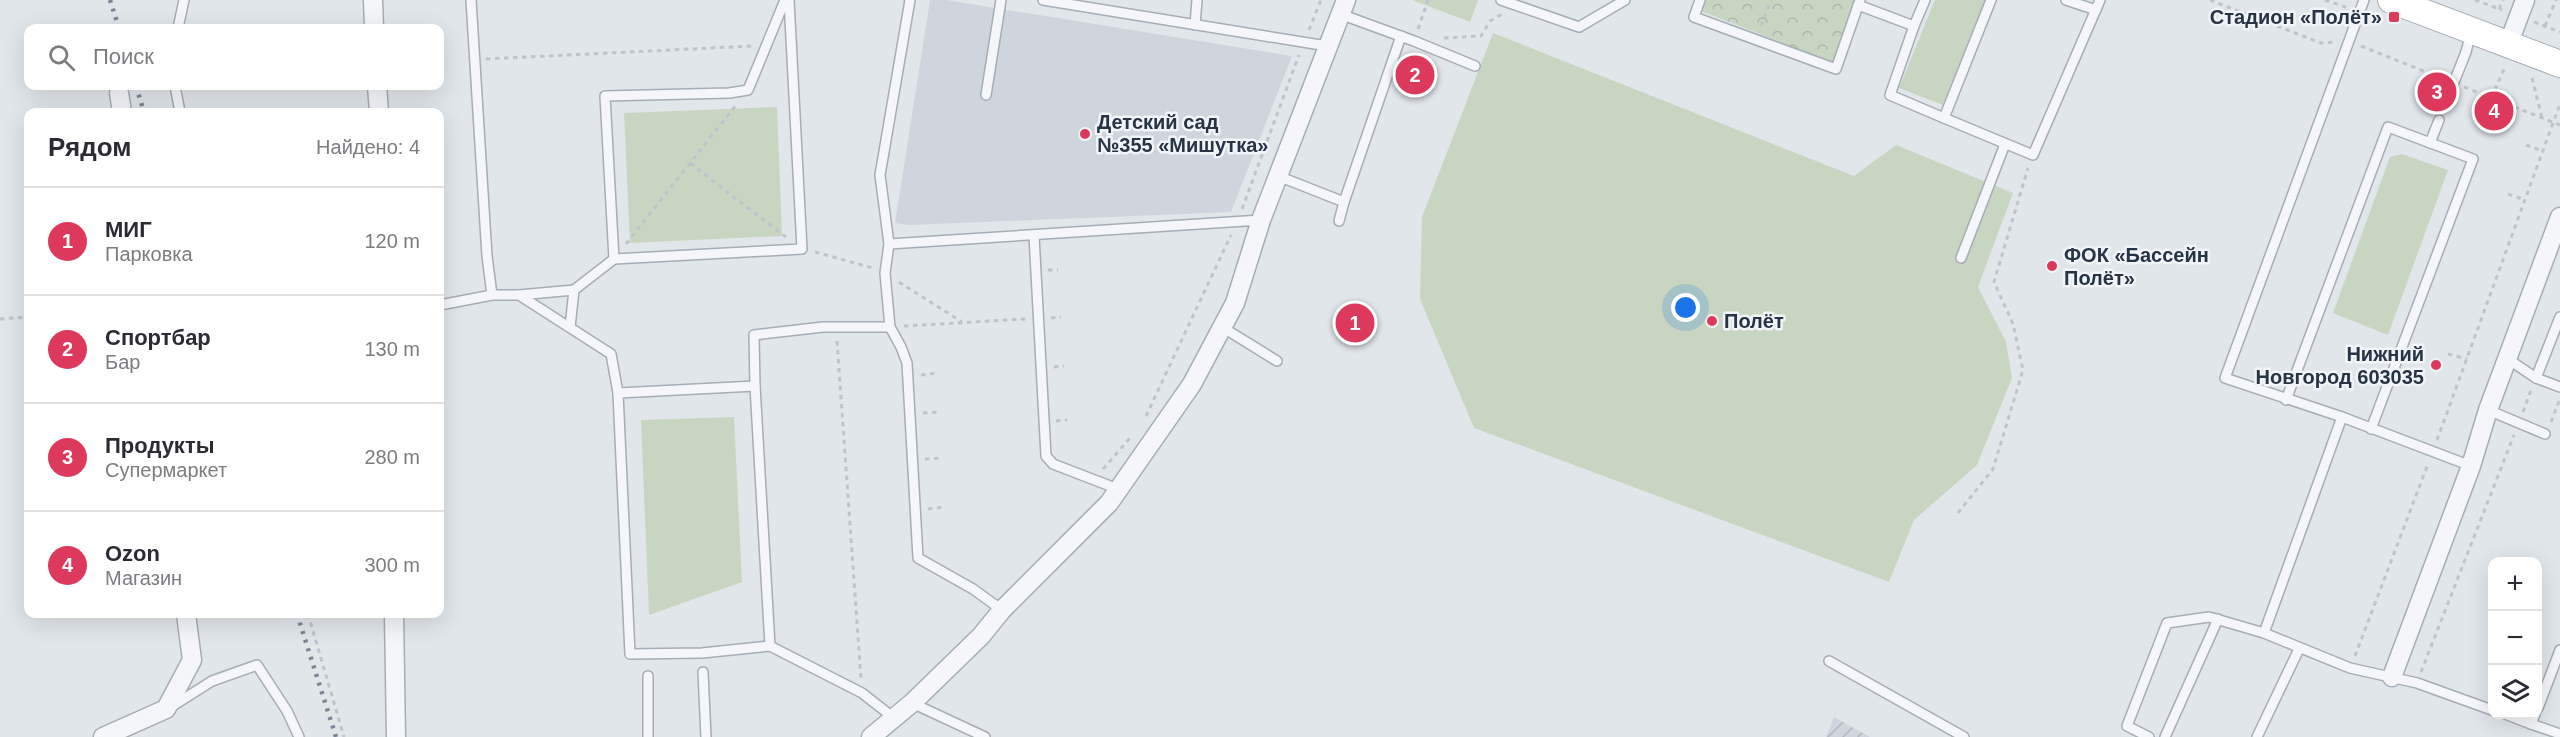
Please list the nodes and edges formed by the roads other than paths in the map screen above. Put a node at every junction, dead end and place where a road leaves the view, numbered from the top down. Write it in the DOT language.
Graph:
graph roads {
  1 [pos="184,0"];
  2 [pos="373,0"];
  3 [pos="471,0"];
  4 [pos="787,0"];
  5 [pos="910,0"];
  6 [pos="1001,0"];
  7 [pos="1043,0"];
  8 [pos="1197,0"];
  9 [pos="1501,0"];
  10 [pos="1625,0"];
  11 [pos="1700,0"];
  12 [pos="1924,0"];
  13 [pos="1991,0"];
  14 [pos="2066,0"];
  15 [pos="2100,0"];
  16 [pos="2364,0"];
  17 [pos="2391,0"];
  18 [pos="2525,0"];
  19 [pos="1859,3"];
  20 [pos="1097,4"];
  21 [pos="2422,6"];
  22 [pos="1343,7"];
  23 [pos="2096,10"];
  24 [pos="179,24"];
  25 [pos="374,24"];
  26 [pos="1195,25"];
  27 [pos="1914,26"];
  28 [pos="2471,31"];
  29 [pos="1401,36"];
  30 [pos="1327,46"];
  31 [pos="2506,56"];
  32 [pos="2560,64"];
  33 [pos="1475,66"];
  34 [pos="2452,88"];
  35 [pos="176,90"];
  36 [pos="377,90"];
  37 [pos="119,93"];
  38 [pos="986,95"];
  39 [pos="121,108"];
  40 [pos="179,108"];
  41 [pos="379,108"];
  42 [pos="1944,118"];
  43 [pos="2439,120"];
  44 [pos="2430,143"];
  45 [pos="2005,144"];
  46 [pos="1278,176"];
  47 [pos="1344,202"];
  48 [pos="2560,219"];
  49 [pos="1261,220"];
  50 [pos="1339,221"];
  51 [pos="1034,236"];
  52 [pos="889,244"];
  53 [pos="1961,258"];
  54 [pos="614,259"];
  55 [pos="574,290"];
  56 [pos="492,295"];
  57 [pos="519,295"];
  58 [pos="444,304"];
  59 [pos="2560,317"];
  60 [pos="570,327"];
  61 [pos="890,327"];
  62 [pos="1222,327"];
  63 [pos="2508,359"];
  64 [pos="1277,361"];
  65 [pos="2536,378"];
  66 [pos="755,386"];
  67 [pos="2560,387"];
  68 [pos="618,393"];
  69 [pos="2286,400"];
  70 [pos="2488,410"];
  71 [pos="2342,417"];
  72 [pos="2371,429"];
  73 [pos="2545,434"];
  74 [pos="2471,466"];
  75 [pos="1118,489"];
  76 [pos="1002,610"];
  77 [pos="187,618"];
  78 [pos="394,618"];
  79 [pos="2218,619"];
  80 [pos="2264,633"];
  81 [pos="770,646"];
  82 [pos="2299,648"];
  83 [pos="2560,650"];
  84 [pos="1829,661"];
  85 [pos="703,672"];
  86 [pos="648,676"];
  87 [pos="2392,677"];
  88 [pos="2542,697"];
  89 [pos="912,703"];
  90 [pos="2488,708"];
  91 [pos="166,709"];
  92 [pos="894,718"];
  93 [pos="2533,719"];
  94 [pos="2560,734"];
  95 [pos="103,737"];
  96 [pos="299,737"];
  97 [pos="396,737"];
  98 [pos="648,737"];
  99 [pos="706,737"];
  100 [pos="871,737"];
  101 [pos="985,737"];
  102 [pos="1964,737"];
  103 [pos="2150,737"];
  104 [pos="2165,737"];
  105 [pos="2258,737"];
  1 -- 24 [label="lane"];
  2 -- 25 [label="street"];
  3 -- 56 [label="lane"];
  4 -- 54 [label="lane"];
  4 -- 54 [label="lane"];
  5 -- 52 [label="lane"];
  6 -- 38 [label="lane"];
  7 -- 20 [label="lane"];
  8 -- 26 [label="lane"];
  9 -- 10 [label="lane"];
  11 -- 19 [label="lane"];
  12 -- 27 [label="lane"];
  13 -- 42 [label="lane"];
  14 -- 23 [label="lane"];
  15 -- 23 [label="lane"];
  16 -- 69 [label="lane"];
  17 -- 21 [label="street"];
  18 -- 31 [label="street"];
  19 -- 27 [label="lane"];
  20 -- 26 [label="lane"];
  21 -- 28 [label="street"];
  22 -- 29 [label="lane"];
  22 -- 30 [label="street"];
  23 -- 45 [label="lane"];
  26 -- 30 [label="lane"];
  27 -- 42 [label="lane"];
  28 -- 31 [label="street"];
  28 -- 34 [label="lane"];
  29 -- 33 [label="lane"];
  29 -- 47 [label="lane"];
  30 -- 46 [label="street"];
  31 -- 32 [label="street"];
  35 -- 40 [label="lane"];
  36 -- 41 [label="street"];
  37 -- 39 [label="street"];
  42 -- 45 [label="lane"];
  43 -- 44 [label="lane"];
  44 -- 69 [label="lane"];
  44 -- 72 [label="lane"];
  45 -- 53 [label="lane"];
  46 -- 47 [label="lane"];
  46 -- 49 [label="street"];
  47 -- 50 [label="lane"];
  48 -- 63 [label="street"];
  49 -- 51 [label="lane"];
  49 -- 62 [label="street"];
  51 -- 52 [label="lane"];
  51 -- 75 [label="lane"];
  52 -- 61 [label="lane"];
  54 -- 55 [label="lane"];
  55 -- 57 [label="lane"];
  55 -- 60 [label="lane"];
  56 -- 57 [label="lane"];
  56 -- 58 [label="lane"];
  57 -- 60 [label="lane"];
  59 -- 65 [label="lane"];
  60 -- 68 [label="lane"];
  61 -- 66 [label="lane"];
  61 -- 76 [label="lane"];
  62 -- 64 [label="lane"];
  62 -- 75 [label="street"];
  63 -- 65 [label="lane"];
  63 -- 70 [label="street"];
  65 -- 67 [label="lane"];
  66 -- 68 [label="lane"];
  66 -- 81 [label="lane"];
  68 -- 81 [label="lane"];
  69 -- 71 [label="lane"];
  70 -- 73 [label="lane"];
  70 -- 74 [label="street"];
  71 -- 72 [label="lane"];
  71 -- 80 [label="lane"];
  72 -- 74 [label="lane"];
  74 -- 87 [label="street"];
  75 -- 76 [label="street"];
  76 -- 89 [label="street"];
  77 -- 91 [label="street"];
  78 -- 97 [label="street"];
  79 -- 80 [label="lane"];
  79 -- 103 [label="lane"];
  79 -- 104 [label="lane"];
  80 -- 82 [label="lane"];
  81 -- 92 [label="lane"];
  82 -- 87 [label="lane"];
  82 -- 105 [label="lane"];
  83 -- 88 [label="lane"];
  84 -- 102 [label="lane"];
  85 -- 99 [label="lane"];
  86 -- 98 [label="lane"];
  87 -- 90 [label="lane"];
  89 -- 92 [label="street"];
  89 -- 101 [label="lane"];
  91 -- 95 [label="street"];
  91 -- 96 [label="lane"];
  92 -- 100 [label="street"];
  93 -- 94 [label="lane"];
}
